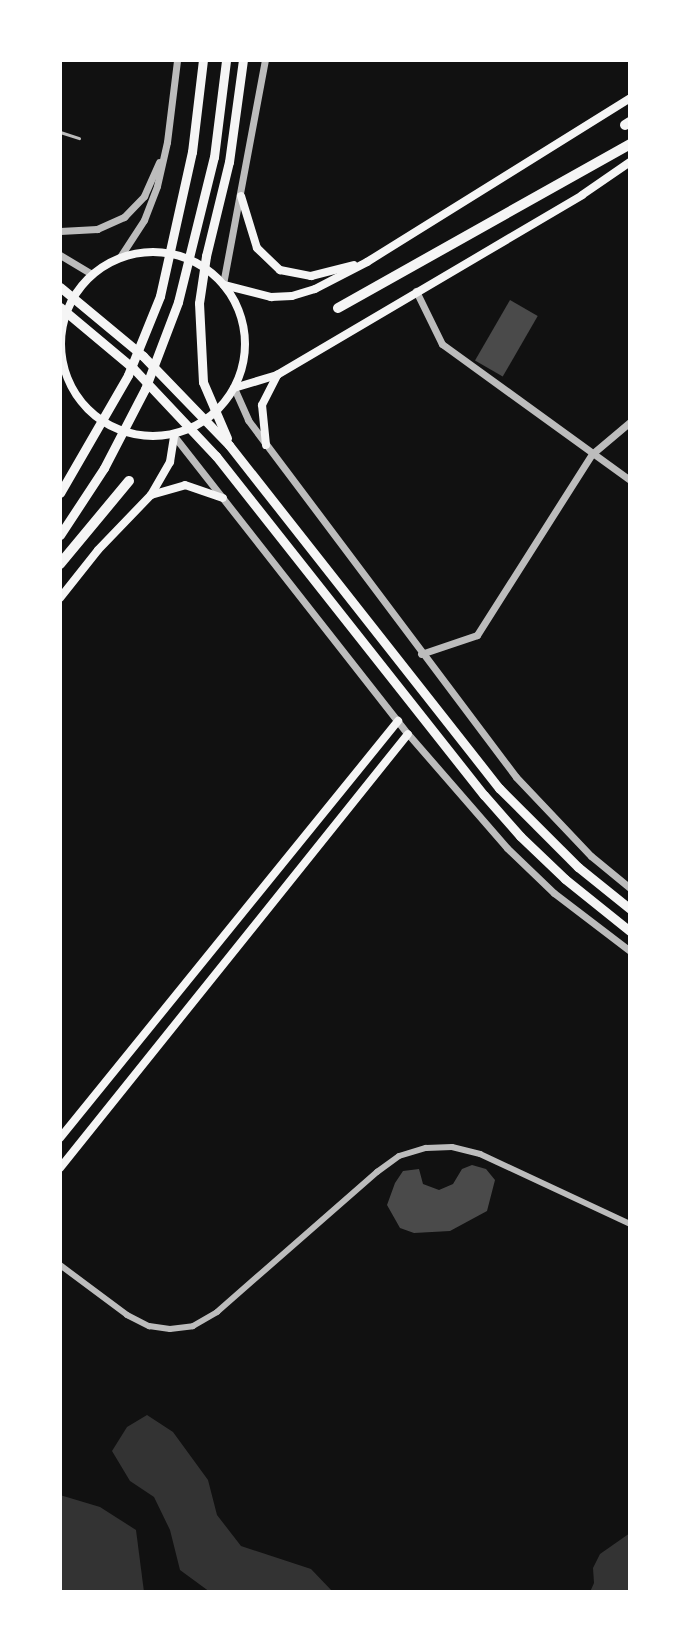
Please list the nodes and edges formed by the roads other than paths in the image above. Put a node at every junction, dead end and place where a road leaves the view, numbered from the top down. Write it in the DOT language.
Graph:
graph roads {
  1 [pos="177,60"];
  2 [pos="203,60"];
  3 [pos="226,60"];
  4 [pos="243,60"];
  5 [pos="265,60"];
  6 [pos="630,98"];
  7 [pos="60,132"];
  8 [pos="79,138"];
  9 [pos="167,142"];
  10 [pos="630,144"];
  11 [pos="630,162"];
  12 [pos="241,196"];
  13 [pos="60,231"];
  14 [pos="60,255"];
  15 [pos="120,257"];
  16 [pos="367,262"];
  17 [pos="92,274"];
  18 [pos="223,284"];
  19 [pos="60,287"];
  20 [pos="416,291"];
  21 [pos="60,307"];
  22 [pos="338,308"];
  23 [pos="60,348"];
  24 [pos="60,368"];
  25 [pos="277,375"];
  26 [pos="234,388"];
  27 [pos="630,422"];
  28 [pos="174,436"];
  29 [pos="229,445"];
  30 [pos="266,445"];
  31 [pos="592,454"];
  32 [pos="630,480"];
  33 [pos="129,481"];
  34 [pos="60,493"];
  35 [pos="151,495"];
  36 [pos="223,498"];
  37 [pos="60,535"];
  38 [pos="60,564"];
  39 [pos="60,598"];
  40 [pos="421,654"];
  41 [pos="398,721"];
  42 [pos="408,734"];
  43 [pos="630,888"];
  44 [pos="630,909"];
  45 [pos="630,931"];
  46 [pos="630,951"];
  47 [pos="60,1138"];
  48 [pos="60,1168"];
  49 [pos="630,1224"];
  50 [pos="60,1265"];
  1 -- 9 [label="street"];
  2 -- 34 [label="main road"];
  3 -- 37 [label="main road"];
  4 -- 29 [label="main road"];
  5 -- 12 [label="street"];
  6 -- 16 [label="main road"];
  7 -- 8 [label="lane"];
  9 -- 13 [label="street"];
  9 -- 15 [label="street"];
  10 -- 22 [label="highway"];
  11 -- 20 [label="main road"];
  12 -- 16 [label="main road"];
  12 -- 18 [label="street"];
  14 -- 17 [label="street"];
  15 -- 17 [label="main road"];
  15 -- 18 [label="main road"];
  16 -- 18 [label="main road"];
  17 -- 23 [label="main road"];
  18 -- 26 [label="main road"];
  19 -- 29 [label="main road"];
  20 -- 25 [label="main road"];
  20 -- 31 [label="street"];
  21 -- 45 [label="main road"];
  23 -- 24 [label="main road"];
  23 -- 28 [label="main road"];
  25 -- 26 [label="main road"];
  25 -- 30 [label="main road"];
  26 -- 28 [label="main road"];
  26 -- 30 [label="street"];
  27 -- 31 [label="street"];
  28 -- 35 [label="main road"];
  28 -- 36 [label="street"];
  29 -- 44 [label="main road"];
  30 -- 40 [label="street"];
  31 -- 32 [label="street"];
  31 -- 40 [label="street"];
  33 -- 38 [label="highway"];
  35 -- 36 [label="main road"];
  35 -- 39 [label="main road"];
  36 -- 41 [label="street"];
  40 -- 43 [label="street"];
  41 -- 42 [label="street"];
  41 -- 47 [label="main road"];
  42 -- 46 [label="street"];
  42 -- 48 [label="main road"];
  49 -- 50 [label="street"];
}
